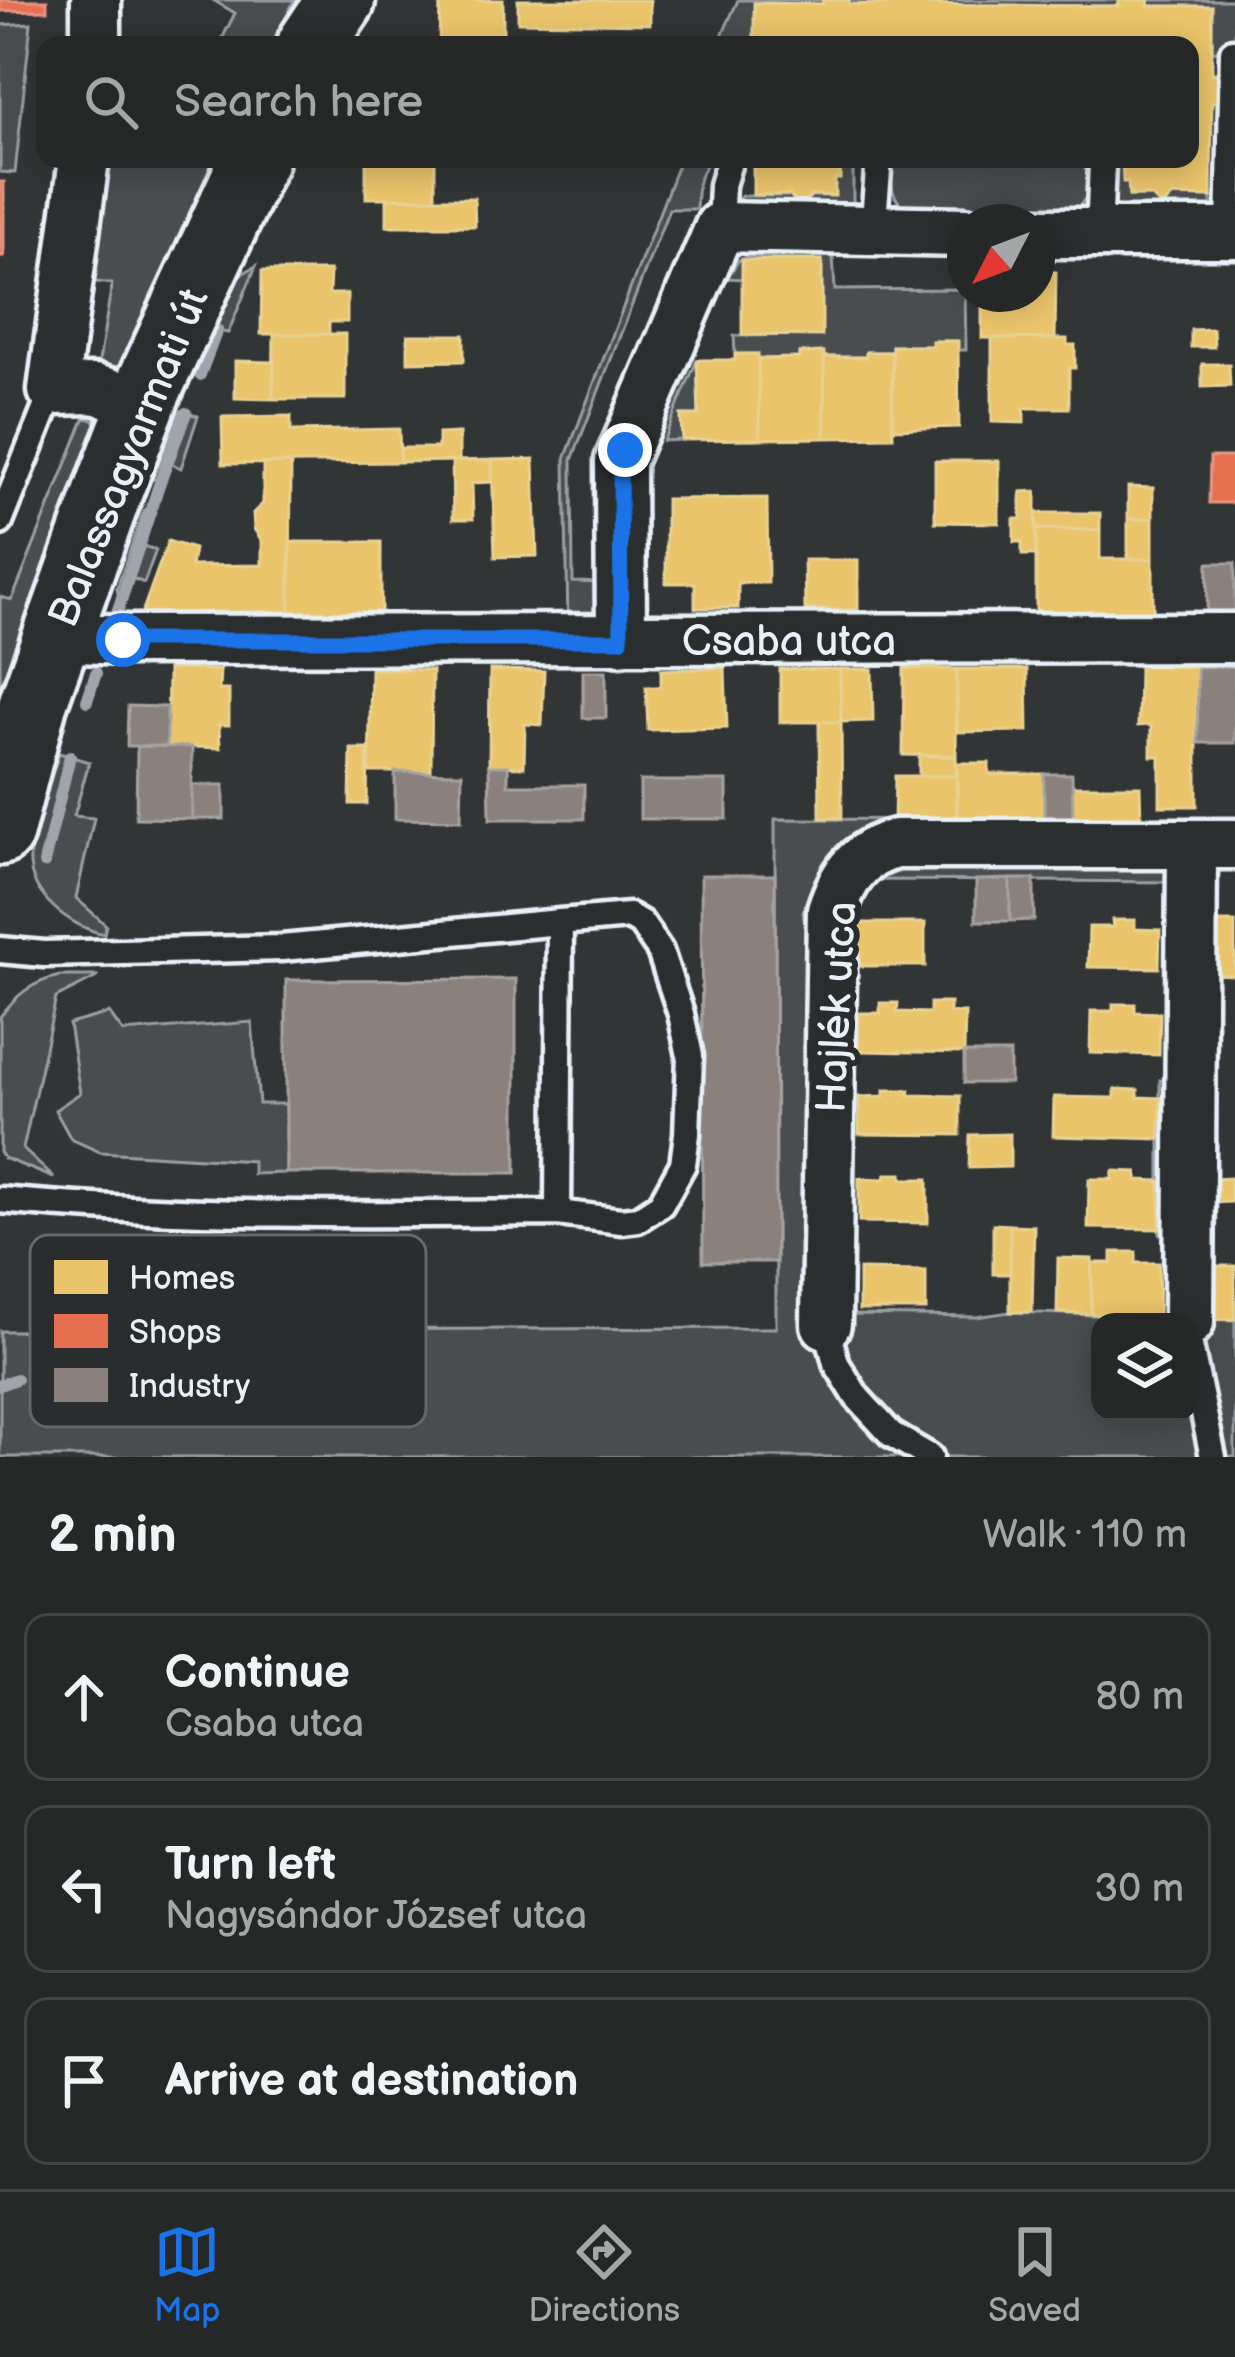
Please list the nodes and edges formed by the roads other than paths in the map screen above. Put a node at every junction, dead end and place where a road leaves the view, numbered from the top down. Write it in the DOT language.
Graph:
graph roads {
  1 [pos="320,0"];
  2 [pos="340,0"];
  3 [pos="310,36"];
  4 [pos="314,36"];
  5 [pos="1233,52"];
  6 [pos="83,168"];
  7 [pos="250,168"];
  8 [pos="727,168"];
  9 [pos="878,168"];
  10 [pos="1102,168"];
  11 [pos="720,227"];
  12 [pos="873,231"];
  13 [pos="947,232"];
  14 [pos="1055,233"];
  15 [pos="1232,233"];
  16 [pos="1099,234"];
  17 [pos="53,390"];
  18 [pos="142,402"];
  19 [pos="0,523"];
  20 [pos="55,638"];
  21 [pos="1235,638"];
  22 [pos="621,640"];
  23 [pos="0,830"];
  24 [pos="1214,845"];
  25 [pos="560,922"];
  26 [pos="0,950"];
  27 [pos="0,1200"];
  28 [pos="558,1213"];
  29 [pos="1190,1313"];
  30 [pos="826,1324"];
  31 [pos="1199,1389"];
  32 [pos="930,1457"];
  33 [pos="1213,1457"];
  1 -- 3 [label="main road"];
  2 -- 4 [label="main road"];
  5 -- 15 [label="lane"];
  6 -- 17 [label="street"];
  7 -- 18 [label="main road, Balassagyarmati út"];
  8 -- 11 [label="lane"];
  9 -- 12 [label="lane"];
  10 -- 16 [label="lane"];
  11 -- 12 [label="street"];
  11 -- 22 [label="street"];
  12 -- 13 [label="street"];
  14 -- 16 [label="street"];
  15 -- 16 [label="street"];
  17 -- 18 [label="street"];
  17 -- 19 [label="lane"];
  18 -- 20 [label="main road, Balassagyarmati út"];
  20 -- 22 [label="street, Csaba utca"];
  20 -- 23 [label="main road, Balassagyarmati út"];
  21 -- 22 [label="street, Csaba utca"];
  24 -- 29 [label="street"];
  24 -- 30 [label="street, Hajlék utca"];
  25 -- 26 [label="lane"];
  25 -- 28 [label="lane"];
  25 -- 28 [label="lane"];
  27 -- 28 [label="lane"];
  30 -- 32 [label="lane"];
  31 -- 33 [label="lane"];
}
